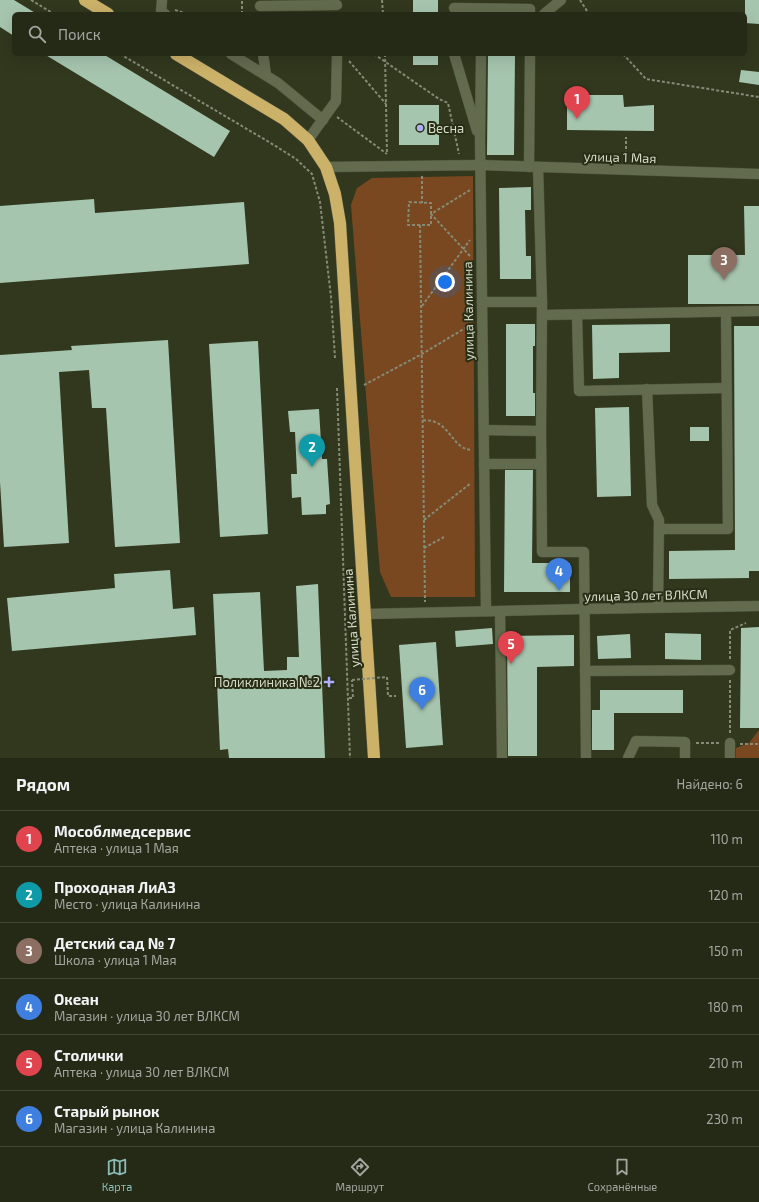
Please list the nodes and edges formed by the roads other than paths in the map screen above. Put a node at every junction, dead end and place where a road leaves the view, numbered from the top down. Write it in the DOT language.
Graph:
graph roads {
  1 [pos="85,0"];
  2 [pos="162,0"];
  3 [pos="561,0"];
  4 [pos="337,6"];
  5 [pos="260,7"];
  6 [pos="454,7"];
  7 [pos="481,7"];
  8 [pos="105,12"];
  9 [pos="161,12"];
  10 [pos="530,12"];
  11 [pos="546,12"];
  12 [pos="179,56"];
  13 [pos="234,56"];
  14 [pos="263,56"];
  15 [pos="341,56"];
  16 [pos="455,56"];
  17 [pos="481,56"];
  18 [pos="530,56"];
  19 [pos="266,75"];
  20 [pos="323,120"];
  21 [pos="308,140"];
  22 [pos="480,141"];
  23 [pos="481,165"];
  24 [pos="326,167"];
  25 [pos="534,167"];
  26 [pos="759,174"];
  27 [pos="482,302"];
  28 [pos="542,302"];
  29 [pos="726,312"];
  30 [pos="759,312"];
  31 [pos="542,315"];
  32 [pos="577,315"];
  33 [pos="726,388"];
  34 [pos="647,389"];
  35 [pos="484,430"];
  36 [pos="541,431"];
  37 [pos="484,464"];
  38 [pos="541,464"];
  39 [pos="659,529"];
  40 [pos="759,606"];
  41 [pos="658,607"];
  42 [pos="584,609"];
  43 [pos="486,611"];
  44 [pos="500,611"];
  45 [pos="366,614"];
  46 [pos="585,670"];
  47 [pos="730,670"];
  48 [pos="730,743"];
  49 [pos="374,758"];
  50 [pos="502,758"];
  51 [pos="586,758"];
  52 [pos="628,758"];
  53 [pos="685,758"];
  54 [pos="730,758"];
  1 -- 8 [label="highway"];
  2 -- 9 [label="street"];
  3 -- 11 [label="street"];
  4 -- 5 [label="street"];
  6 -- 7 [label="street"];
  7 -- 10 [label="street"];
  12 -- 21 [label="highway, улица Калинина"];
  13 -- 19 [label="street"];
  14 -- 19 [label="street"];
  15 -- 20 [label="street"];
  16 -- 22 [label="street"];
  17 -- 22 [label="street"];
  18 -- 25 [label="street"];
  19 -- 20 [label="street"];
  20 -- 21 [label="street"];
  21 -- 24 [label="highway, улица Калинина"];
  22 -- 23 [label="street, улица Калинина"];
  23 -- 24 [label="street"];
  23 -- 25 [label="street, улица 1 Мая"];
  23 -- 27 [label="street, улица Калинина"];
  24 -- 45 [label="highway, улица Калинина"];
  25 -- 26 [label="street, улица 1 Мая"];
  25 -- 28 [label="street"];
  27 -- 28 [label="street"];
  27 -- 35 [label="street, улица Калинина"];
  28 -- 31 [label="street"];
  29 -- 30 [label="street"];
  29 -- 32 [label="street"];
  29 -- 33 [label="street"];
  31 -- 32 [label="street"];
  31 -- 36 [label="street"];
  32 -- 34 [label="street"];
  33 -- 34 [label="street"];
  33 -- 39 [label="street"];
  34 -- 39 [label="street"];
  35 -- 36 [label="street"];
  35 -- 37 [label="street, улица Калинина"];
  36 -- 38 [label="street"];
  37 -- 38 [label="street"];
  37 -- 43 [label="street, улица Калинина"];
  38 -- 42 [label="street"];
  39 -- 41 [label="street"];
  40 -- 41 [label="street, улица 30 лет ВЛКСМ"];
  41 -- 42 [label="street, улица 30 лет ВЛКСМ"];
  42 -- 44 [label="street, улица 30 лет ВЛКСМ"];
  42 -- 46 [label="street"];
  43 -- 44 [label="street, улица 30 лет ВЛКСМ"];
  43 -- 45 [label="street, улица 30 лет ВЛКСМ"];
  44 -- 50 [label="street"];
  45 -- 49 [label="highway, улица Калинина"];
  46 -- 47 [label="street"];
  46 -- 51 [label="street"];
  48 -- 54 [label="street"];
  52 -- 53 [label="street"];
}
